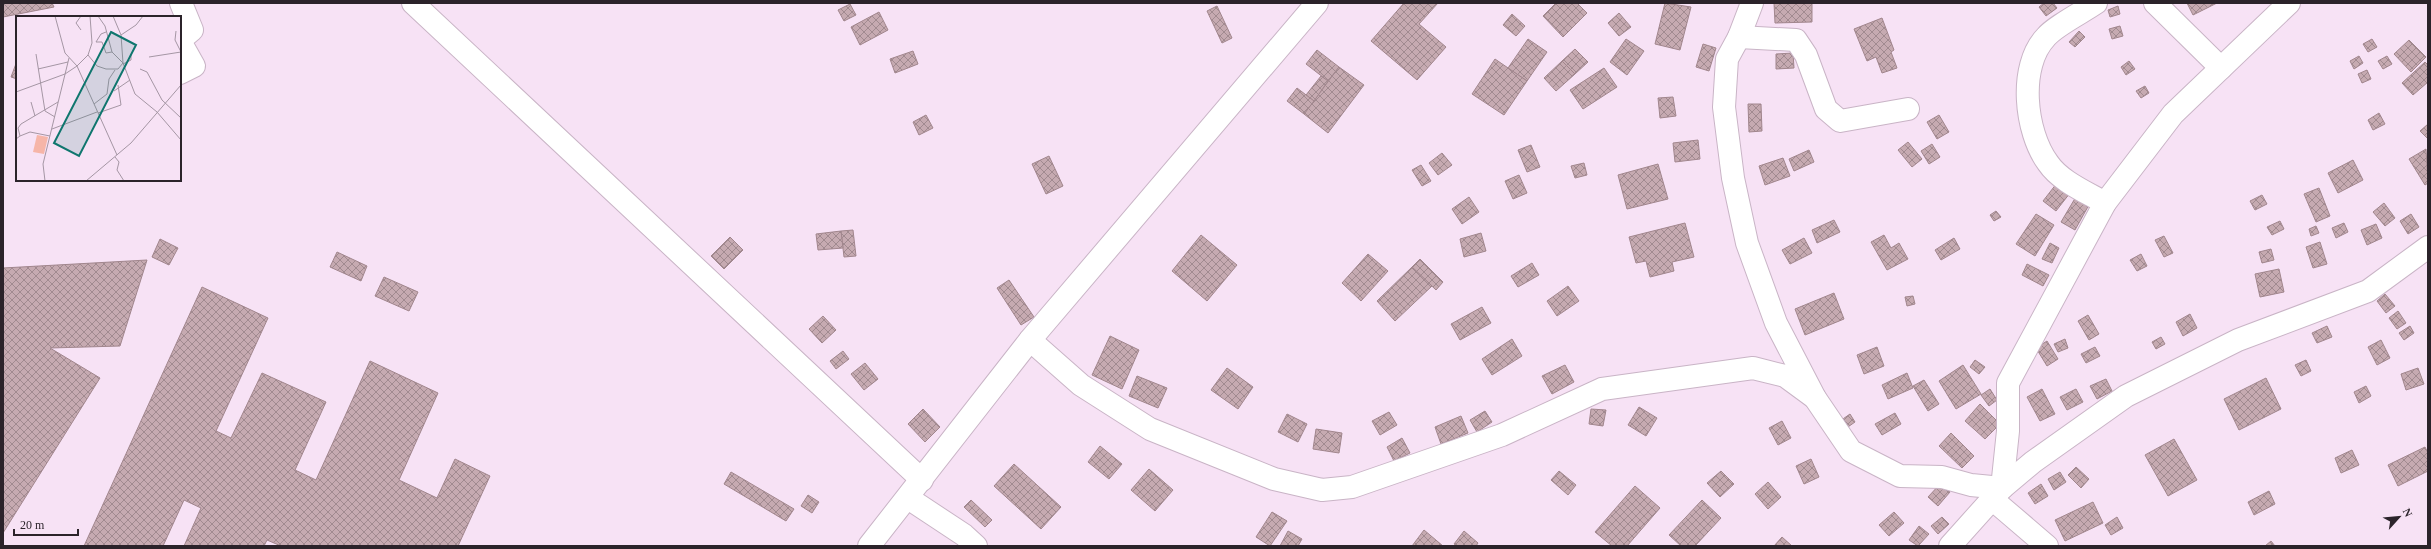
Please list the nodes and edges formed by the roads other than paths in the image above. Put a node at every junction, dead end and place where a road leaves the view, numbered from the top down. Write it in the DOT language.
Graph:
graph roads {
  1 [pos="181,3"];
  2 [pos="413,3"];
  3 [pos="1317,3"];
  4 [pos="1752,3"];
  5 [pos="2096,3"];
  6 [pos="2155,3"];
  7 [pos="2289,3"];
  8 [pos="1739,37"];
  9 [pos="181,39"];
  10 [pos="181,42"];
  11 [pos="2221,68"];
  12 [pos="181,72"];
  13 [pos="1908,109"];
  14 [pos="2105,203"];
  15 [pos="2428,247"];
  16 [pos="1030,340"];
  17 [pos="1815,398"];
  18 [pos="922,480"];
  19 [pos="1997,494"];
  20 [pos="908,498"];
  21 [pos="869,546"];
  22 [pos="976,546"];
  23 [pos="1950,546"];
  24 [pos="2047,546"];
  1 -- 9 [label="street"];
  2 -- 18 [label="street"];
  3 -- 16 [label="street"];
  4 -- 8 [label="street"];
  5 -- 14 [label="street"];
  6 -- 11 [label="street"];
  7 -- 11 [label="street"];
  8 -- 13 [label="street"];
  8 -- 17 [label="street"];
  10 -- 12 [label="street"];
  11 -- 14 [label="street"];
  14 -- 19 [label="street"];
  15 -- 19 [label="street"];
  16 -- 17 [label="street"];
  16 -- 18 [label="street"];
  17 -- 19 [label="street"];
  18 -- 20 [label="street"];
  19 -- 23 [label="street"];
  19 -- 24 [label="street"];
  20 -- 21 [label="street"];
  20 -- 22 [label="street"];
}
